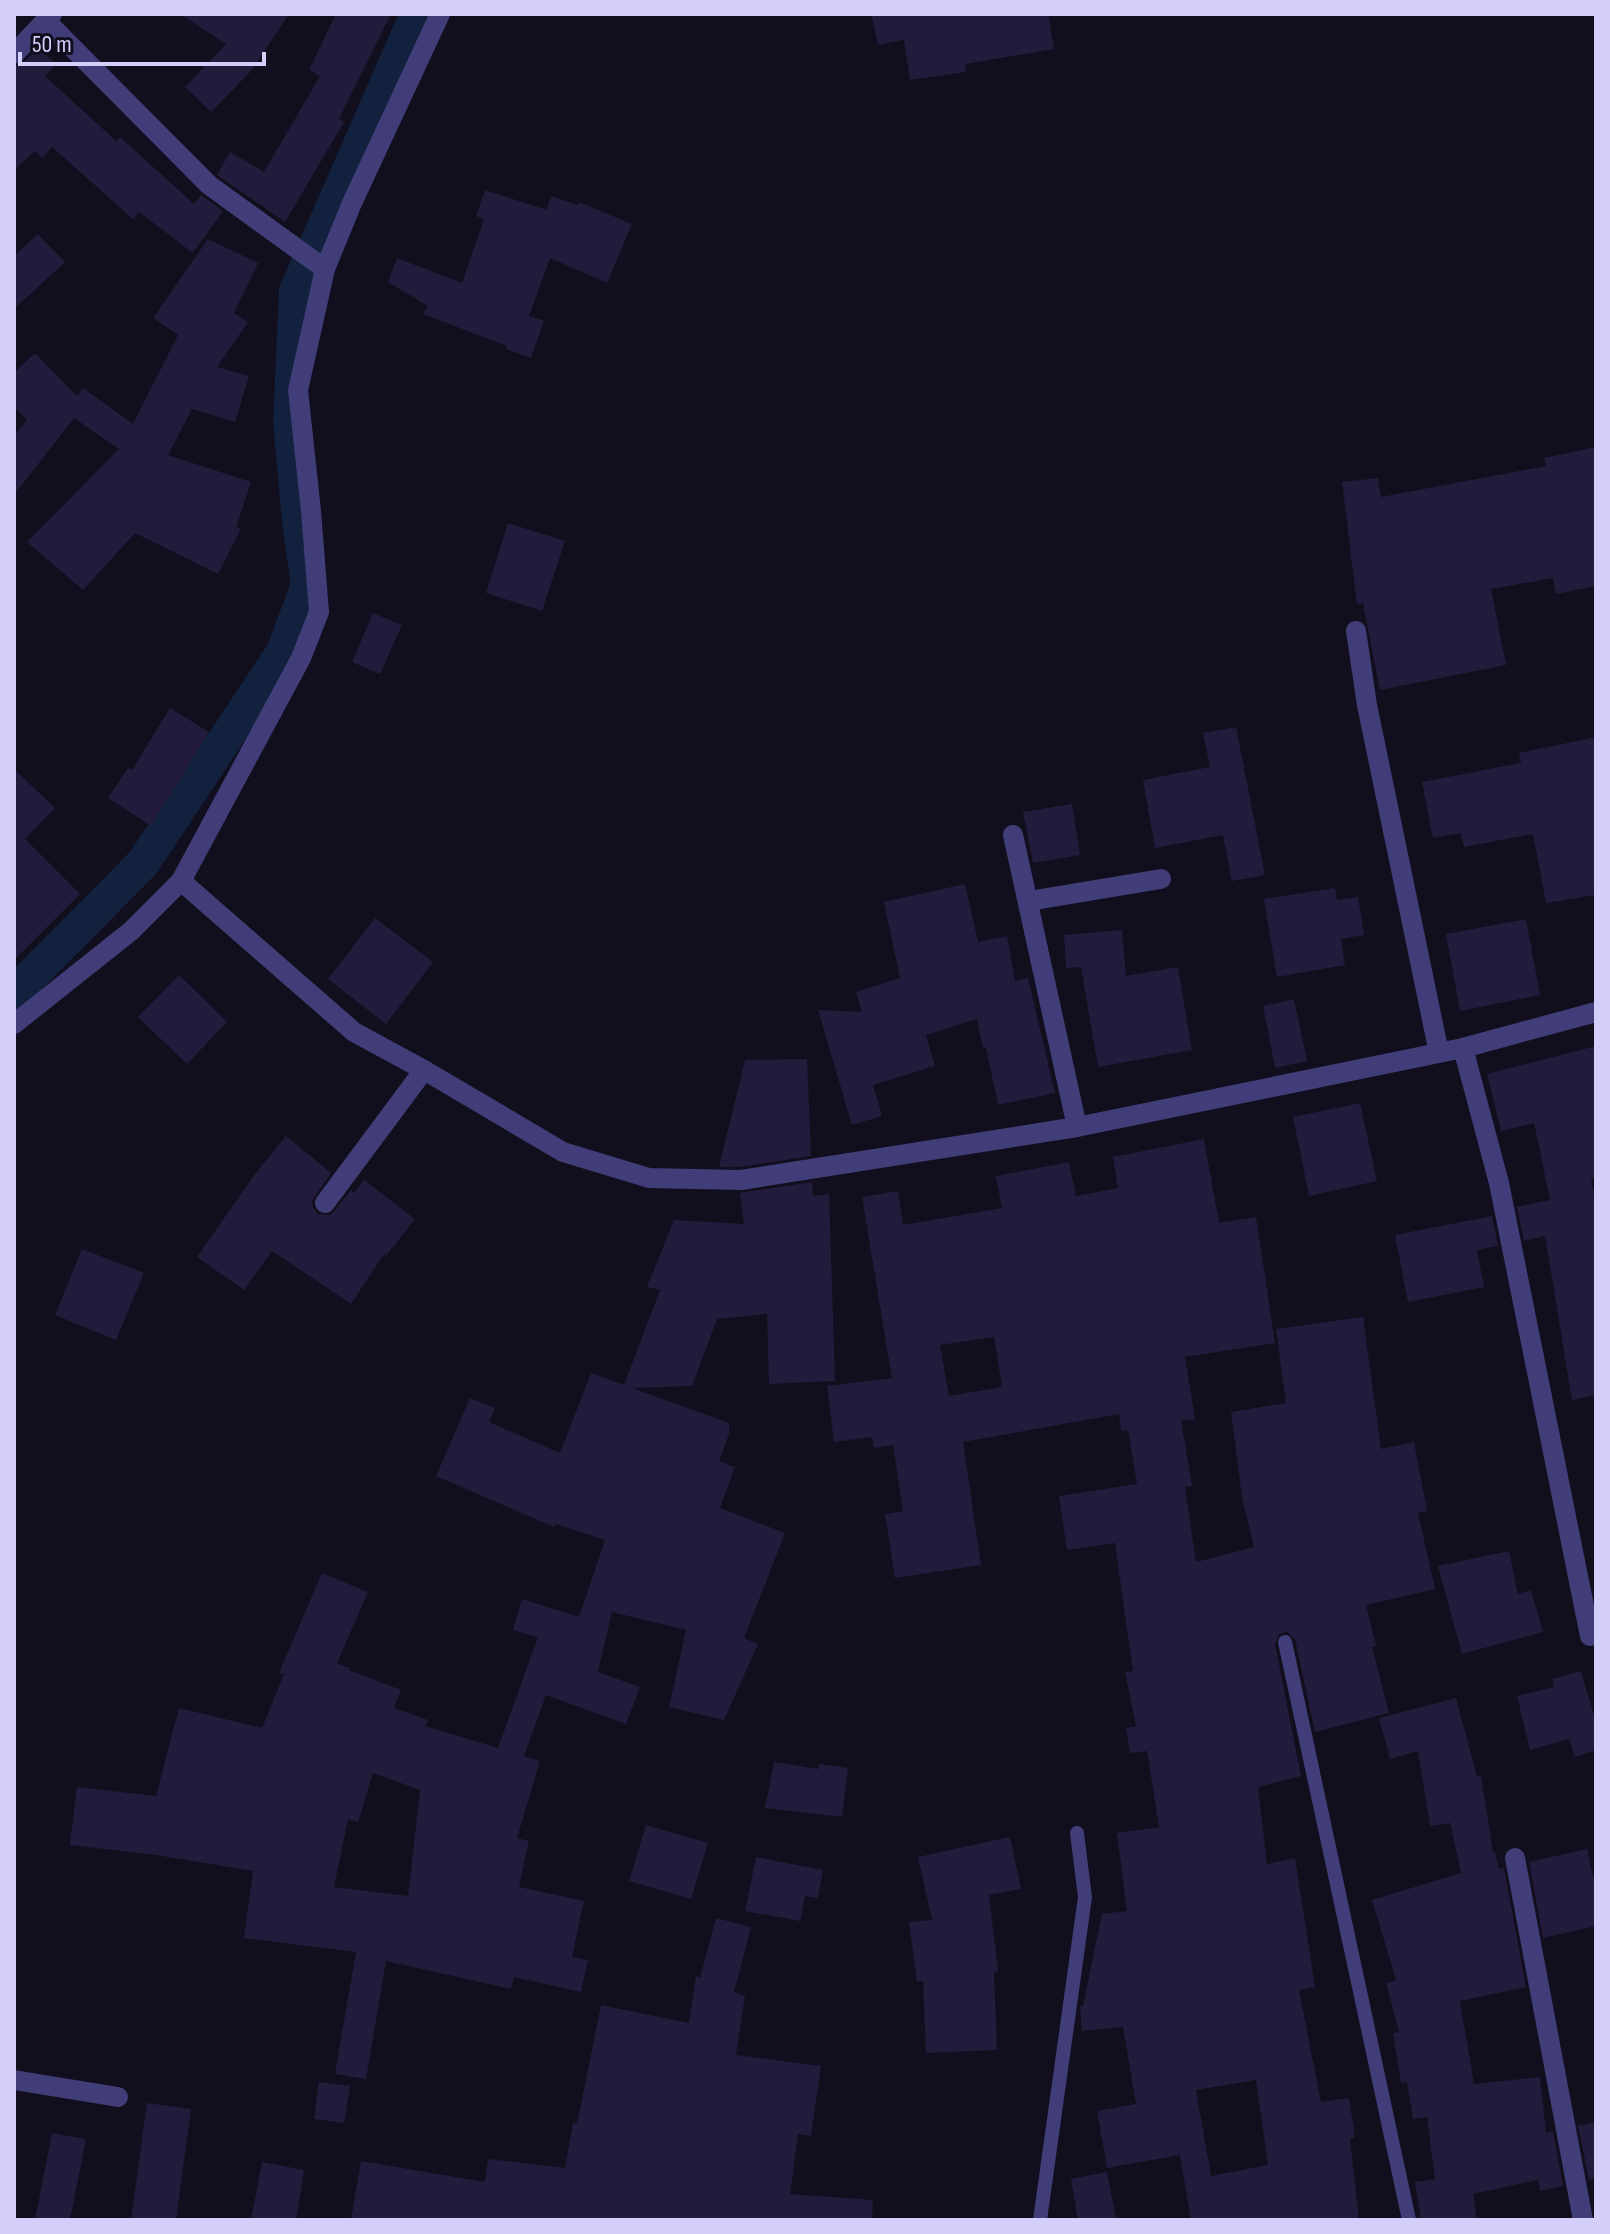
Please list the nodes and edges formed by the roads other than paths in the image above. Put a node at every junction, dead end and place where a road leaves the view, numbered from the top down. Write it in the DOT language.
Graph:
graph roads {
  1 [pos="440,14"];
  2 [pos="49,18"];
  3 [pos="14,54"];
  4 [pos="325,269"];
  5 [pos="1356,631"];
  6 [pos="1013,835"];
  7 [pos="1161,879"];
  8 [pos="181,881"];
  9 [pos="1029,901"];
  10 [pos="1596,1012"];
  11 [pos="14,1024"];
  12 [pos="1463,1048"];
  13 [pos="1439,1053"];
  14 [pos="424,1070"];
  15 [pos="1077,1127"];
  16 [pos="325,1203"];
  17 [pos="1590,1636"];
  18 [pos="1285,1642"];
  19 [pos="1077,1833"];
  20 [pos="1515,1858"];
  21 [pos="14,2080"];
  22 [pos="118,2097"];
  23 [pos="1040,2220"];
  24 [pos="1409,2220"];
  25 [pos="1583,2220"];
  1 -- 4 [label="street"];
  2 -- 3 [label="street"];
  2 -- 4 [label="street"];
  4 -- 8 [label="street"];
  5 -- 13 [label="street"];
  6 -- 9 [label="street"];
  7 -- 9 [label="street"];
  8 -- 11 [label="street"];
  8 -- 14 [label="street"];
  9 -- 15 [label="street"];
  10 -- 12 [label="street"];
  12 -- 13 [label="street"];
  12 -- 17 [label="street"];
  13 -- 15 [label="street"];
  14 -- 15 [label="street"];
  14 -- 16 [label="street"];
  18 -- 24 [label="lane"];
  19 -- 23 [label="lane"];
  20 -- 25 [label="street"];
  21 -- 22 [label="street"];
}
